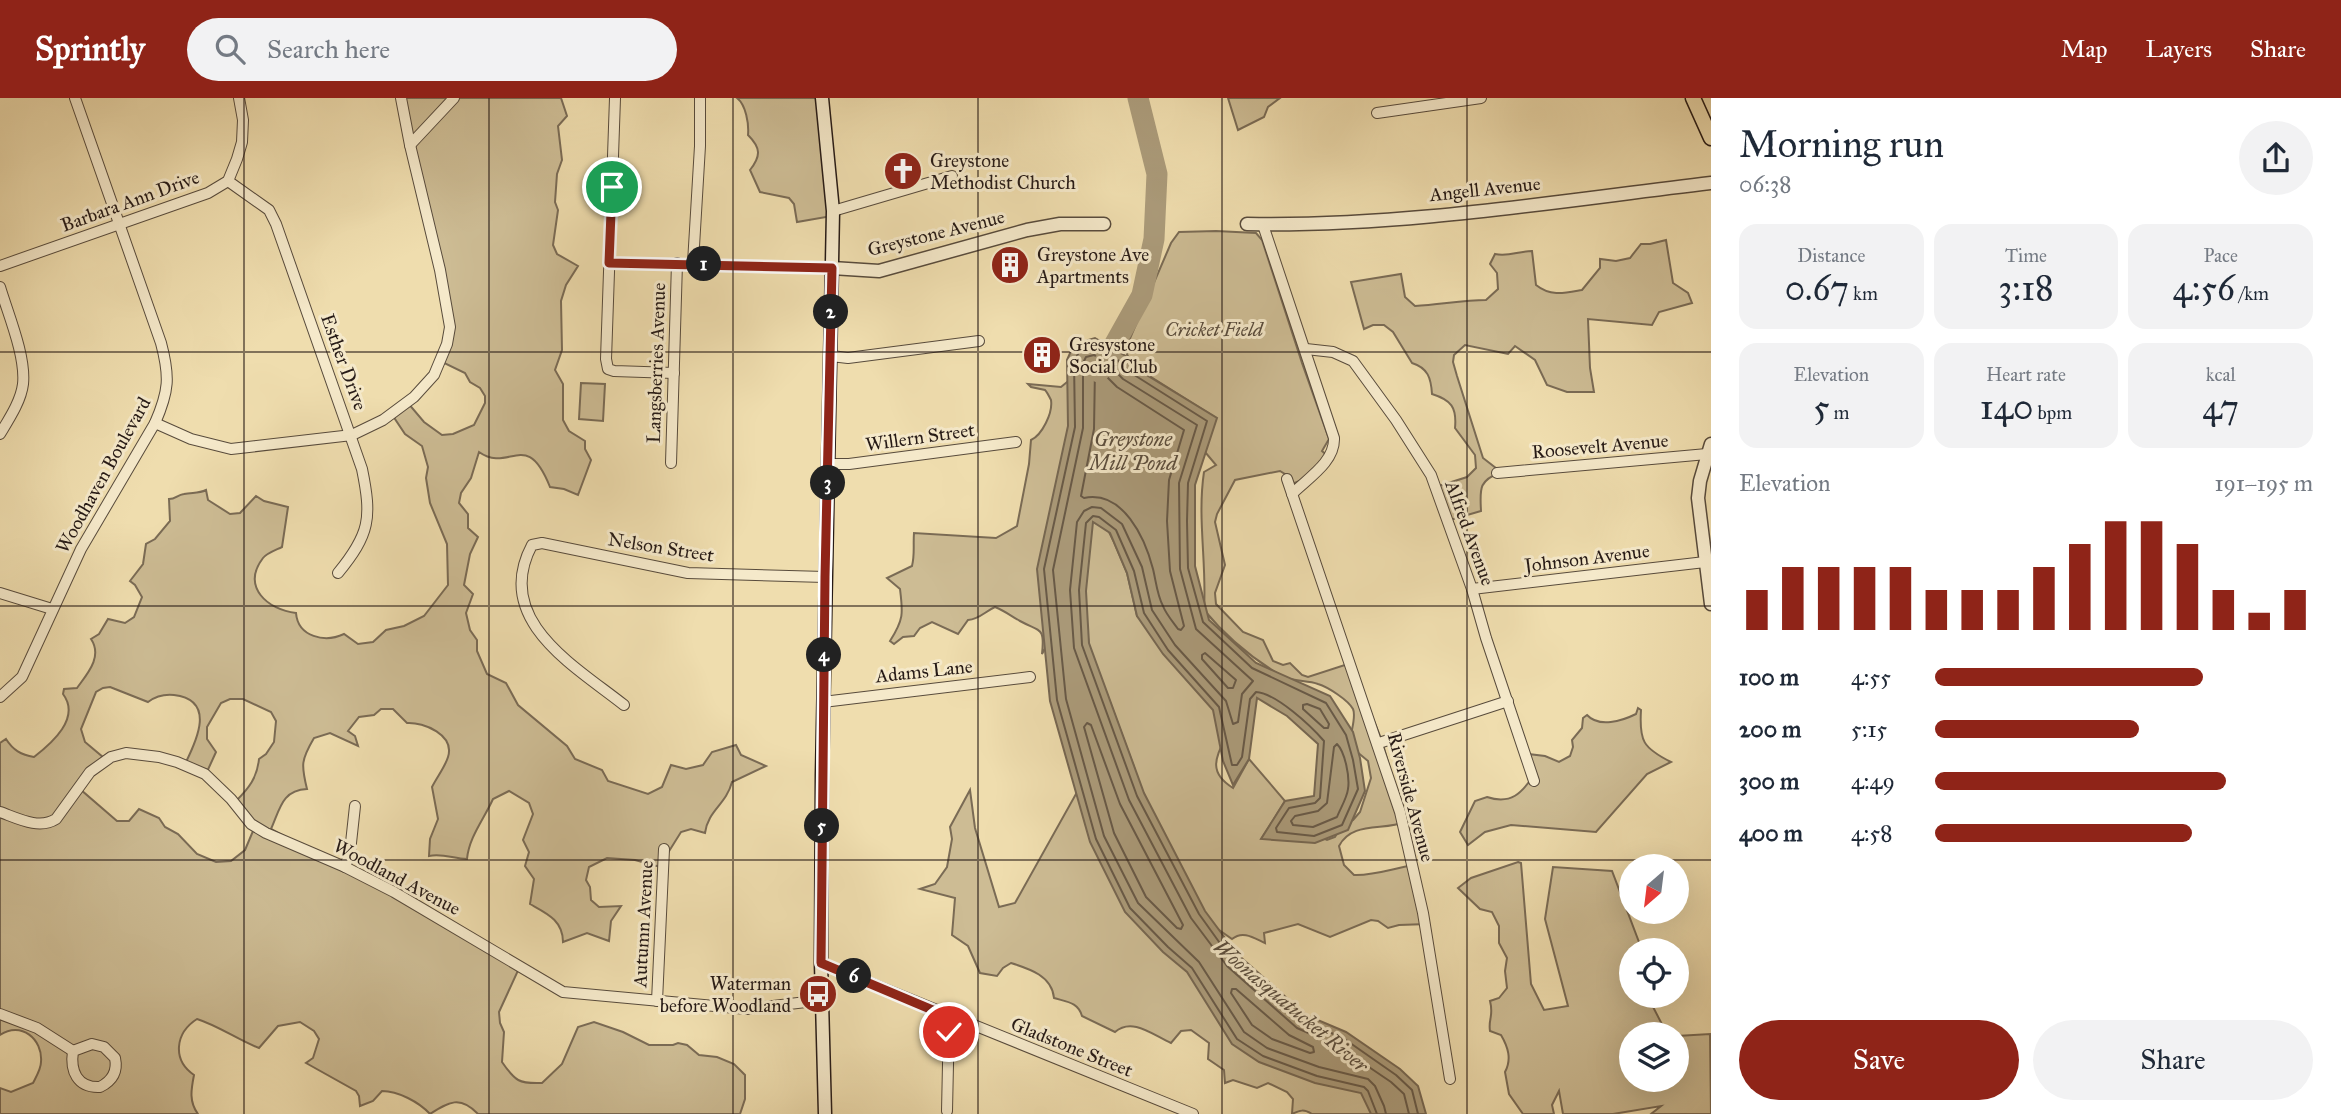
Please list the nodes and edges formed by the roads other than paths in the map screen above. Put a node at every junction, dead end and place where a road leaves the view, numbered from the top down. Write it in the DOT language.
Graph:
graph roads {
  1 [pos="75,98"];
  2 [pos="239,98"];
  3 [pos="401,98"];
  4 [pos="454,98"];
  5 [pos="615,98"];
  6 [pos="700,98"];
  7 [pos="822,98"];
  8 [pos="1481,98"];
  9 [pos="1693,98"];
  10 [pos="1377,113"];
  11 [pos="1711,138"];
  12 [pos="410,145"];
  13 [pos="952,176"];
  14 [pos="228,181"];
  15 [pos="1711,183"];
  16 [pos="833,211"];
  17 [pos="120,223"];
  18 [pos="1104,224"];
  19 [pos="1247,224"];
  20 [pos="1263,225"];
  21 [pos="609,263"];
  22 [pos="677,263"];
  23 [pos="693,263"];
  24 [pos="0,266"];
  25 [pos="832,268"];
  26 [pos="0,287"];
  27 [pos="979,341"];
  28 [pos="1306,349"];
  29 [pos="831,356"];
  30 [pos="674,373"];
  31 [pos="155,423"];
  32 [pos="0,434"];
  33 [pos="352,435"];
  34 [pos="1016,442"];
  35 [pos="1709,449"];
  36 [pos="671,463"];
  37 [pos="828,464"];
  38 [pos="1497,473"];
  39 [pos="1287,479"];
  40 [pos="1292,494"];
  41 [pos="1707,542"];
  42 [pos="1705,562"];
  43 [pos="338,573"];
  44 [pos="825,577"];
  45 [pos="1472,589"];
  46 [pos="0,593"];
  47 [pos="1711,604"];
  48 [pos="52,609"];
  49 [pos="1030,677"];
  50 [pos="0,697"];
  51 [pos="1508,701"];
  52 [pos="823,702"];
  53 [pos="625,705"];
  54 [pos="1379,743"];
  55 [pos="1534,780"];
  56 [pos="355,806"];
  57 [pos="0,812"];
  58 [pos="664,849"];
  59 [pos="345,867"];
  60 [pos="821,963"];
  61 [pos="823,1000"];
  62 [pos="657,1001"];
  63 [pos="0,1014"];
  64 [pos="949,1017"];
  65 [pos="73,1051"];
  66 [pos="1450,1079"];
  67 [pos="947,1111"];
  68 [pos="1186,1113"];
  69 [pos="825,1114"];
  1 -- 17 [label="street, Woodhaven Boulevard"];
  2 -- 14 [label="street, Barbara Ann Drive"];
  3 -- 12 [label="street"];
  4 -- 12 [label="street"];
  5 -- 21 [label="street"];
  6 -- 23 [label="street"];
  7 -- 16 [label="main road"];
  8 -- 10 [label="street"];
  9 -- 11 [label="main road"];
  12 -- 33 [label="street"];
  13 -- 16 [label="street"];
  14 -- 17 [label="street, Barbara Ann Drive"];
  14 -- 33 [label="street, Esther Drive"];
  15 -- 20 [label="main road, Angell Avenue"];
  16 -- 25 [label="main road"];
  17 -- 24 [label="street, Barbara Ann Drive"];
  17 -- 31 [label="street, Woodhaven Boulevard"];
  18 -- 25 [label="main road, Greystone Avenue"];
  19 -- 20 [label="main road"];
  20 -- 28 [label="street"];
  21 -- 22 [label="street, Greystone Avenue"];
  21 -- 30 [label="street"];
  22 -- 23 [label="street, Greystone Avenue"];
  22 -- 30 [label="street, Langsberries Avenue"];
  23 -- 25 [label="street, Greystone Avenue"];
  25 -- 29 [label="main road"];
  26 -- 32 [label="street"];
  27 -- 29 [label="street"];
  28 -- 40 [label="street"];
  28 -- 45 [label="street, Alfred Avenue"];
  29 -- 37 [label="main road"];
  30 -- 36 [label="street, Langsberries Avenue"];
  31 -- 33 [label="street"];
  31 -- 48 [label="street, Woodhaven Boulevard"];
  33 -- 43 [label="street, Esther Drive"];
  34 -- 37 [label="street, Willern Street"];
  35 -- 38 [label="street, Roosevelt Avenue"];
  35 -- 41 [label="main road"];
  37 -- 44 [label="main road"];
  39 -- 40 [label="street, Riverside Avenue"];
  40 -- 54 [label="street, Riverside Avenue"];
  41 -- 42 [label="main road"];
  42 -- 45 [label="street, Johnson Avenue"];
  42 -- 47 [label="main road"];
  44 -- 52 [label="main road"];
  44 -- 53 [label="street, Nelson Street"];
  45 -- 51 [label="street, Alfred Avenue"];
  46 -- 48 [label="street"];
  48 -- 50 [label="street, Woodhaven Boulevard"];
  49 -- 52 [label="street, Adams Lane"];
  51 -- 54 [label="street"];
  51 -- 55 [label="street, Alfred Avenue"];
  52 -- 60 [label="main road"];
  54 -- 66 [label="street, Riverside Avenue"];
  56 -- 59 [label="street"];
  57 -- 59 [label="street, Woodland Avenue"];
  58 -- 62 [label="street, Autumn Avenue"];
  59 -- 62 [label="street, Woodland Avenue"];
  60 -- 61 [label="main road"];
  60 -- 64 [label="street, Gladstone Street"];
  61 -- 62 [label="street, Woodland Avenue"];
  61 -- 69 [label="main road"];
  63 -- 65 [label="street"];
  64 -- 67 [label="street"];
  64 -- 68 [label="street, Gladstone Street"];
  65 -- 65 [label="street"];
}
